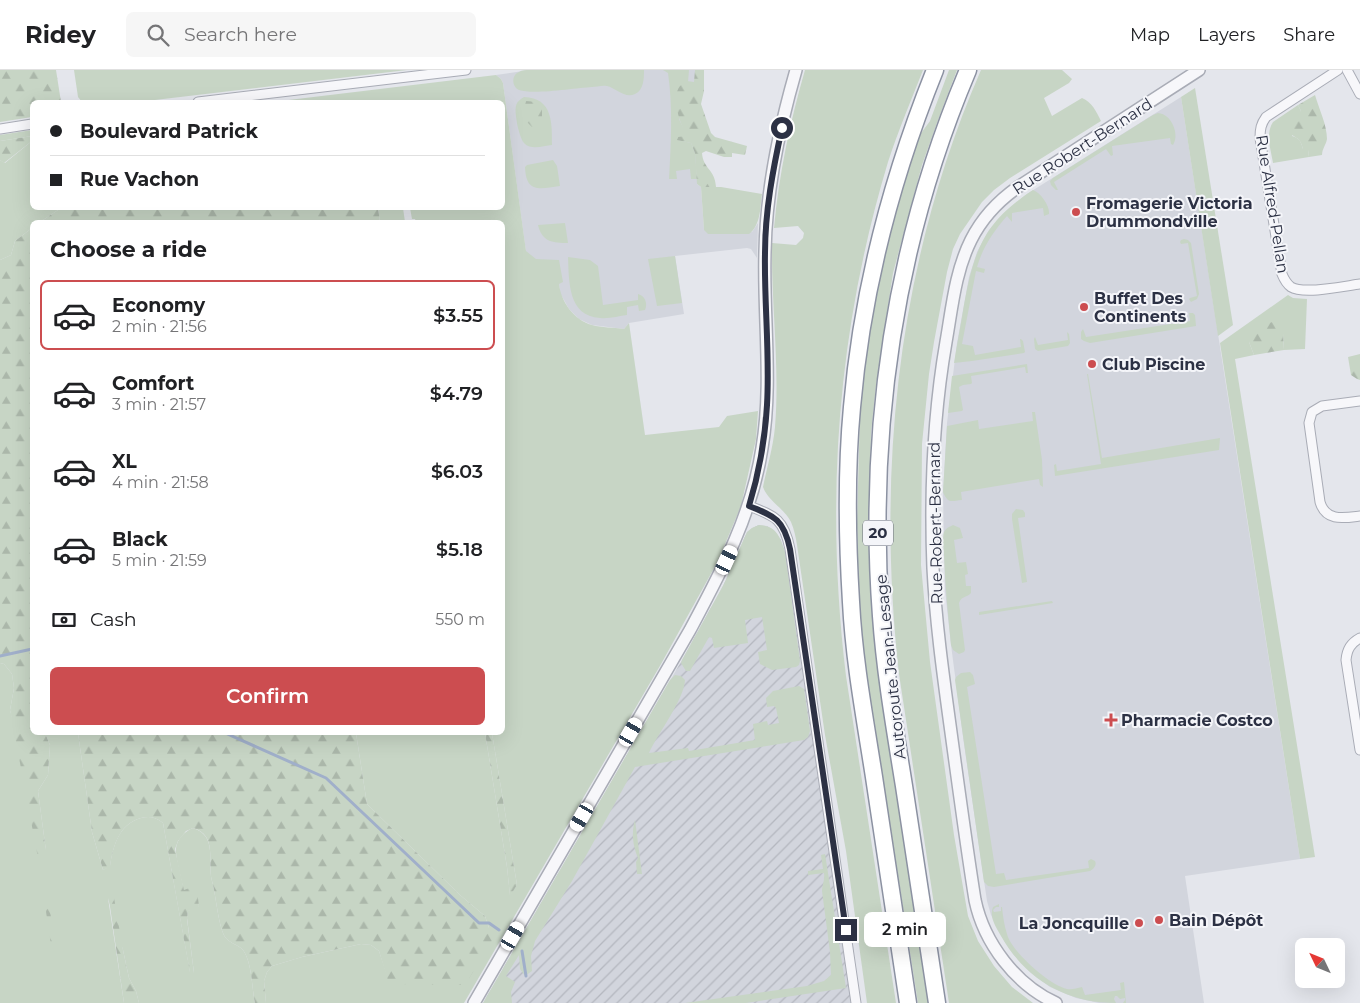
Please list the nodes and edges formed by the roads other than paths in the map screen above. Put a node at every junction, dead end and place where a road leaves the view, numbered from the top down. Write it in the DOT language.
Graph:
graph roads {
  1 [pos="466,70"];
  2 [pos="796,70"];
  3 [pos="936,70"];
  4 [pos="968,70"];
  5 [pos="1199,70"];
  6 [pos="1338,70"];
  7 [pos="1347,70"];
  8 [pos="1360,94"];
  9 [pos="215,100"];
  10 [pos="30,124"];
  11 [pos="0,129"];
  12 [pos="1360,284"];
  13 [pos="1360,401"];
  14 [pos="749,506"];
  15 [pos="1360,516"];
  16 [pos="1356,640"];
  17 [pos="1360,750"];
  18 [pos="474,1003"];
  19 [pos="856,1003"];
  20 [pos="908,1003"];
  21 [pos="937,1003"];
  22 [pos="1056,1003"];
  1 -- 9 [label="street"];
  2 -- 14 [label="street"];
  3 -- 20 [label="highway, Autoroute Jean-Lesage / 20"];
  4 -- 21 [label="highway, Autoroute Jean-Lesage / 20"];
  5 -- 22 [label="street, Rue Robert-Bernard"];
  6 -- 12 [label="street, Rue Alfred-Pellan"];
  7 -- 8 [label="street"];
  10 -- 11 [label="street"];
  13 -- 15 [label="street"];
  14 -- 18 [label="street"];
  14 -- 19 [label="street"];
  16 -- 17 [label="street"];
}
